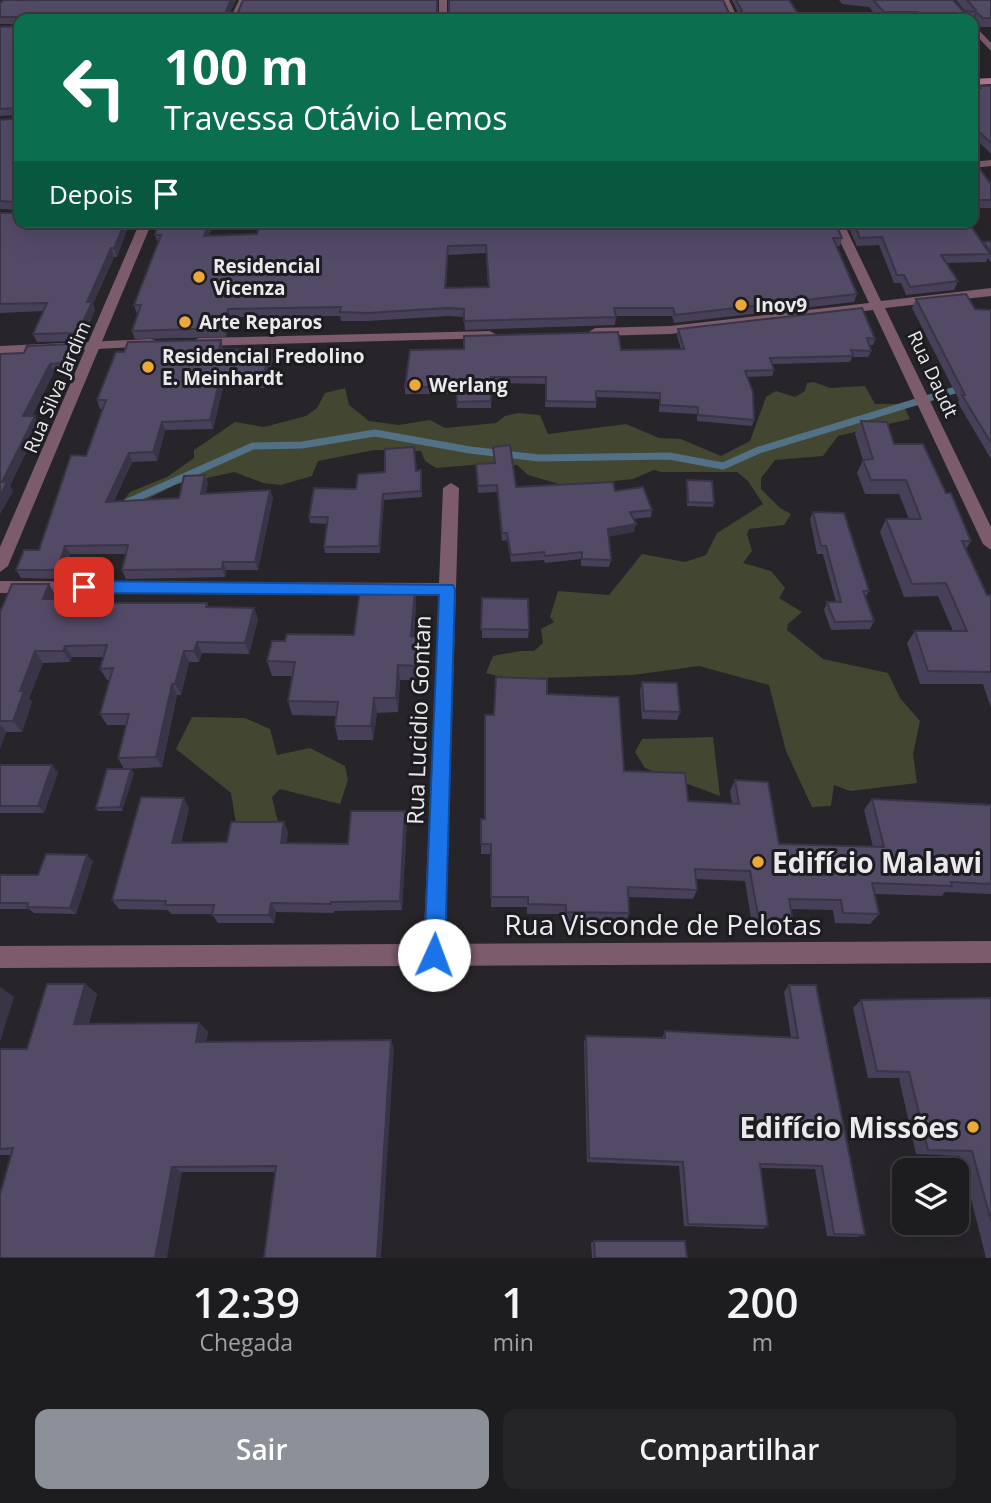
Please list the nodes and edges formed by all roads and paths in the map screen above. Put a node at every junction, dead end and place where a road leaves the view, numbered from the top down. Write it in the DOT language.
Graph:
graph roads {
  1 [pos="978,33"];
  2 [pos="991,48"];
  3 [pos="144,228"];
  4 [pos="840,228"];
  5 [pos="991,292"];
  6 [pos="879,305"];
  7 [pos="576,333"];
  8 [pos="501,335"];
  9 [pos="96,345"];
  10 [pos="0,350"];
  11 [pos="451,488"];
  12 [pos="991,544"];
  13 [pos="0,566"];
  14 [pos="0,587"];
  15 [pos="447,589"];
  16 [pos="991,952"];
  17 [pos="434,955"];
  18 [pos="0,957"];
  1 -- 2 [label="street"];
  3 -- 9 [label="street, Rua Silva Jardim"];
  4 -- 6 [label="street, Rua Daudt"];
  5 -- 6 [label="street"];
  6 -- 7 [label="street"];
  6 -- 12 [label="street, Rua Daudt"];
  8 -- 9 [label="street"];
  9 -- 10 [label="street"];
  9 -- 13 [label="street, Rua Silva Jardim"];
  11 -- 15 [label="street, Rua Lucidio Gontan"];
  14 -- 15 [label="street"];
  15 -- 17 [label="street, Rua Lucidio Gontan"];
  16 -- 17 [label="street, Rua Visconde de Pelotas"];
  17 -- 18 [label="street, Rua Visconde de Pelotas"];
}
